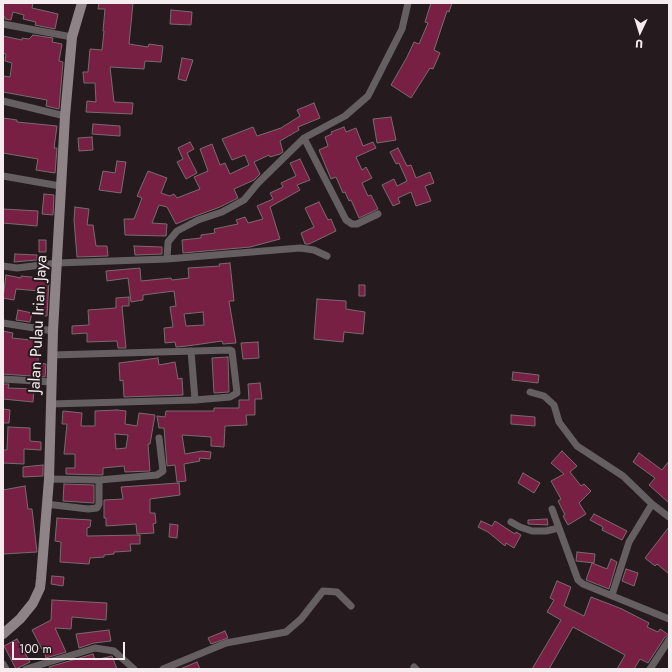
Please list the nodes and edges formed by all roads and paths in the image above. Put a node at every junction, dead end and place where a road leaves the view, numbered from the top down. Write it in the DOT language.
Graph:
graph roads {
  1 [pos="82,3"];
  2 [pos="408,3"];
  3 [pos="3,24"];
  4 [pos="72,37"];
  5 [pos="3,101"];
  6 [pos="65,116"];
  7 [pos="304,138"];
  8 [pos="3,176"];
  9 [pos="60,186"];
  10 [pos="378,214"];
  11 [pos="327,256"];
  12 [pos="167,259"];
  13 [pos="56,263"];
  14 [pos="3,266"];
  15 [pos="3,323"];
  16 [pos="52,331"];
  17 [pos="191,351"];
  18 [pos="52,355"];
  19 [pos="3,379"];
  20 [pos="51,382"];
  21 [pos="530,392"];
  22 [pos="195,400"];
  23 [pos="50,404"];
  24 [pos="159,438"];
  25 [pos="49,480"];
  26 [pos="100,480"];
  27 [pos="46,504"];
  28 [pos="652,504"];
  29 [pos="552,509"];
  30 [pos="669,517"];
  31 [pos="511,522"];
  32 [pos="559,528"];
  33 [pos="612,595"];
  34 [pos="351,606"];
  35 [pos="669,619"];
  36 [pos="3,634"];
  37 [pos="669,640"];
  38 [pos="3,664"];
  39 [pos="6,669"];
  40 [pos="26,669"];
  41 [pos="134,669"];
  42 [pos="163,669"];
  43 [pos="650,669"];
  1 -- 4 [label="street, Jalan Pulau Irian Jaya"];
  2 -- 7 [label="street"];
  3 -- 4 [label="street"];
  4 -- 6 [label="street, Jalan Pulau Irian Jaya"];
  5 -- 6 [label="street"];
  6 -- 9 [label="street, Jalan Pulau Irian Jaya"];
  7 -- 10 [label="street"];
  7 -- 12 [label="street"];
  8 -- 9 [label="street"];
  9 -- 13 [label="street, Jalan Pulau Irian Jaya"];
  11 -- 12 [label="street"];
  12 -- 13 [label="street"];
  13 -- 14 [label="street"];
  13 -- 16 [label="street, Jalan Pulau Irian Jaya"];
  15 -- 16 [label="street"];
  16 -- 18 [label="street, Jalan Pulau Irian Jaya"];
  17 -- 18 [label="street"];
  17 -- 22 [label="street"];
  17 -- 22 [label="street"];
  18 -- 20 [label="street, Jalan Pulau Irian Jaya"];
  19 -- 20 [label="street"];
  20 -- 23 [label="street, Jalan Pulau Irian Jaya"];
  21 -- 28 [label="street"];
  22 -- 23 [label="street"];
  23 -- 25 [label="street, Jalan Pulau Irian Jaya"];
  24 -- 26 [label="street"];
  25 -- 26 [label="street"];
  25 -- 27 [label="street, Jalan Pulau Irian Jaya"];
  26 -- 27 [label="street"];
  27 -- 36 [label="street, Jalan Pulau Irian Jaya"];
  28 -- 30 [label="street"];
  28 -- 33 [label="street"];
  29 -- 32 [label="street"];
  31 -- 32 [label="street"];
  32 -- 33 [label="street"];
  33 -- 35 [label="street"];
  34 -- 42 [label="street"];
  37 -- 43 [label="street"];
  38 -- 39 [label="street"];
  40 -- 41 [label="street"];
}
